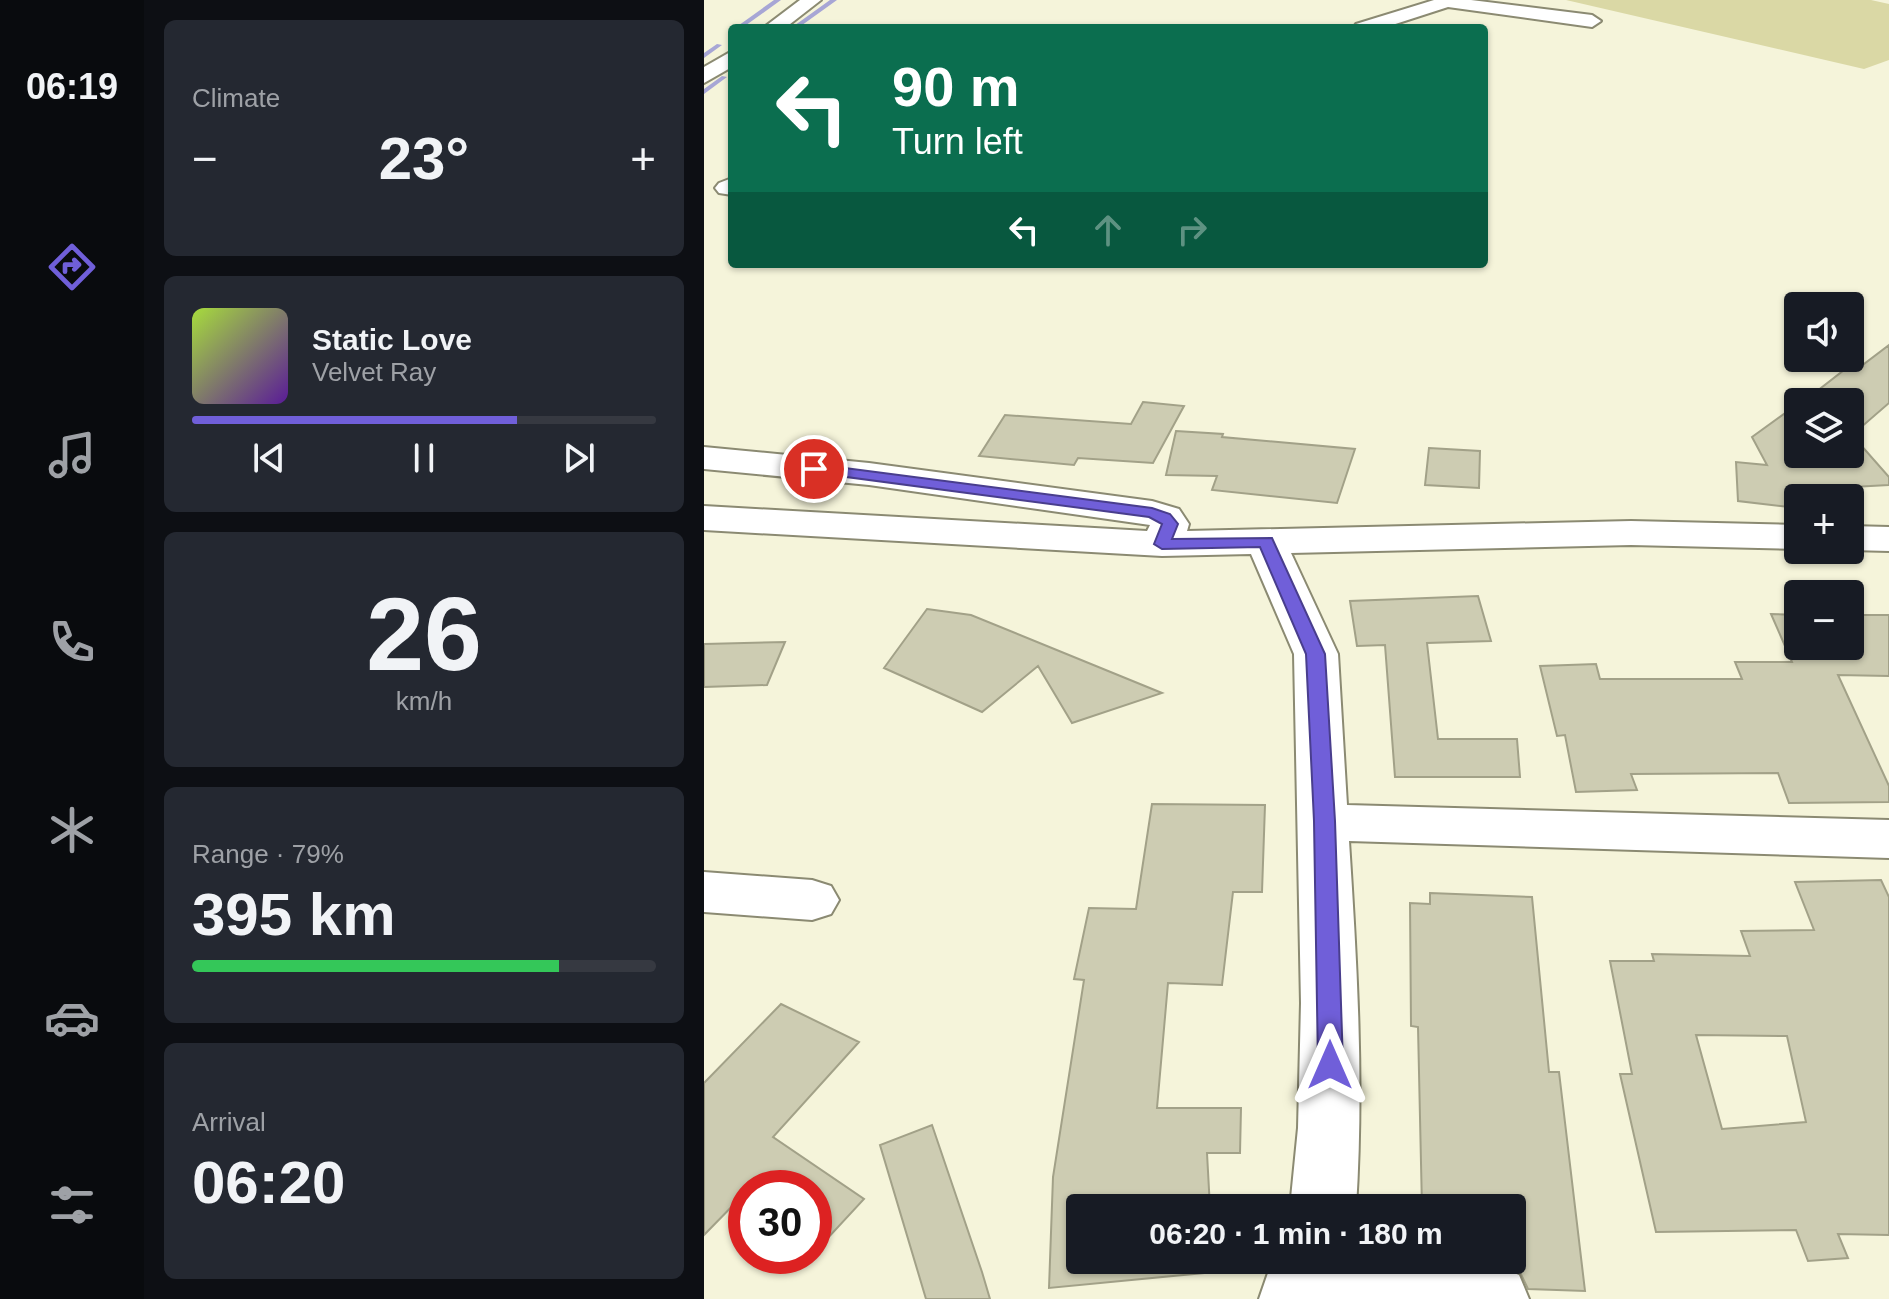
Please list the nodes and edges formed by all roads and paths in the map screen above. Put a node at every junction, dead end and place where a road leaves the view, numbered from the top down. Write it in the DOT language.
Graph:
graph roads {
  1 [pos="812,0"];
  2 [pos="1452,2"];
  3 [pos="1592,21"];
  4 [pos="779,24"];
  5 [pos="1377,24"];
  6 [pos="728,60"];
  7 [pos="704,77"];
  8 [pos="704,458"];
  9 [pos="704,518"];
  10 [pos="1784,537"];
  11 [pos="1864,538"];
  12 [pos="1889,539"];
  13 [pos="1266,542"];
  14 [pos="1162,544"];
  15 [pos="1324,821"];
  16 [pos="1889,839"];
  17 [pos="704,892"];
  18 [pos="812,900"];
  19 [pos="1324,1194"];
  20 [pos="1295,1285"];
  21 [pos="1494,1299"];
  1 -- 4 [label="street"];
  2 -- 3 [label="street"];
  2 -- 5 [label="street"];
  6 -- 7 [label="street"];
  8 -- 14 [label="street"];
  9 -- 14 [label="street"];
  10 -- 13 [label="street"];
  11 -- 12 [label="street"];
  13 -- 14 [label="street"];
  13 -- 15 [label="street"];
  15 -- 16 [label="street"];
  15 -- 19 [label="street"];
  17 -- 18 [label="street"];
  20 -- 21 [label="street"];
}
